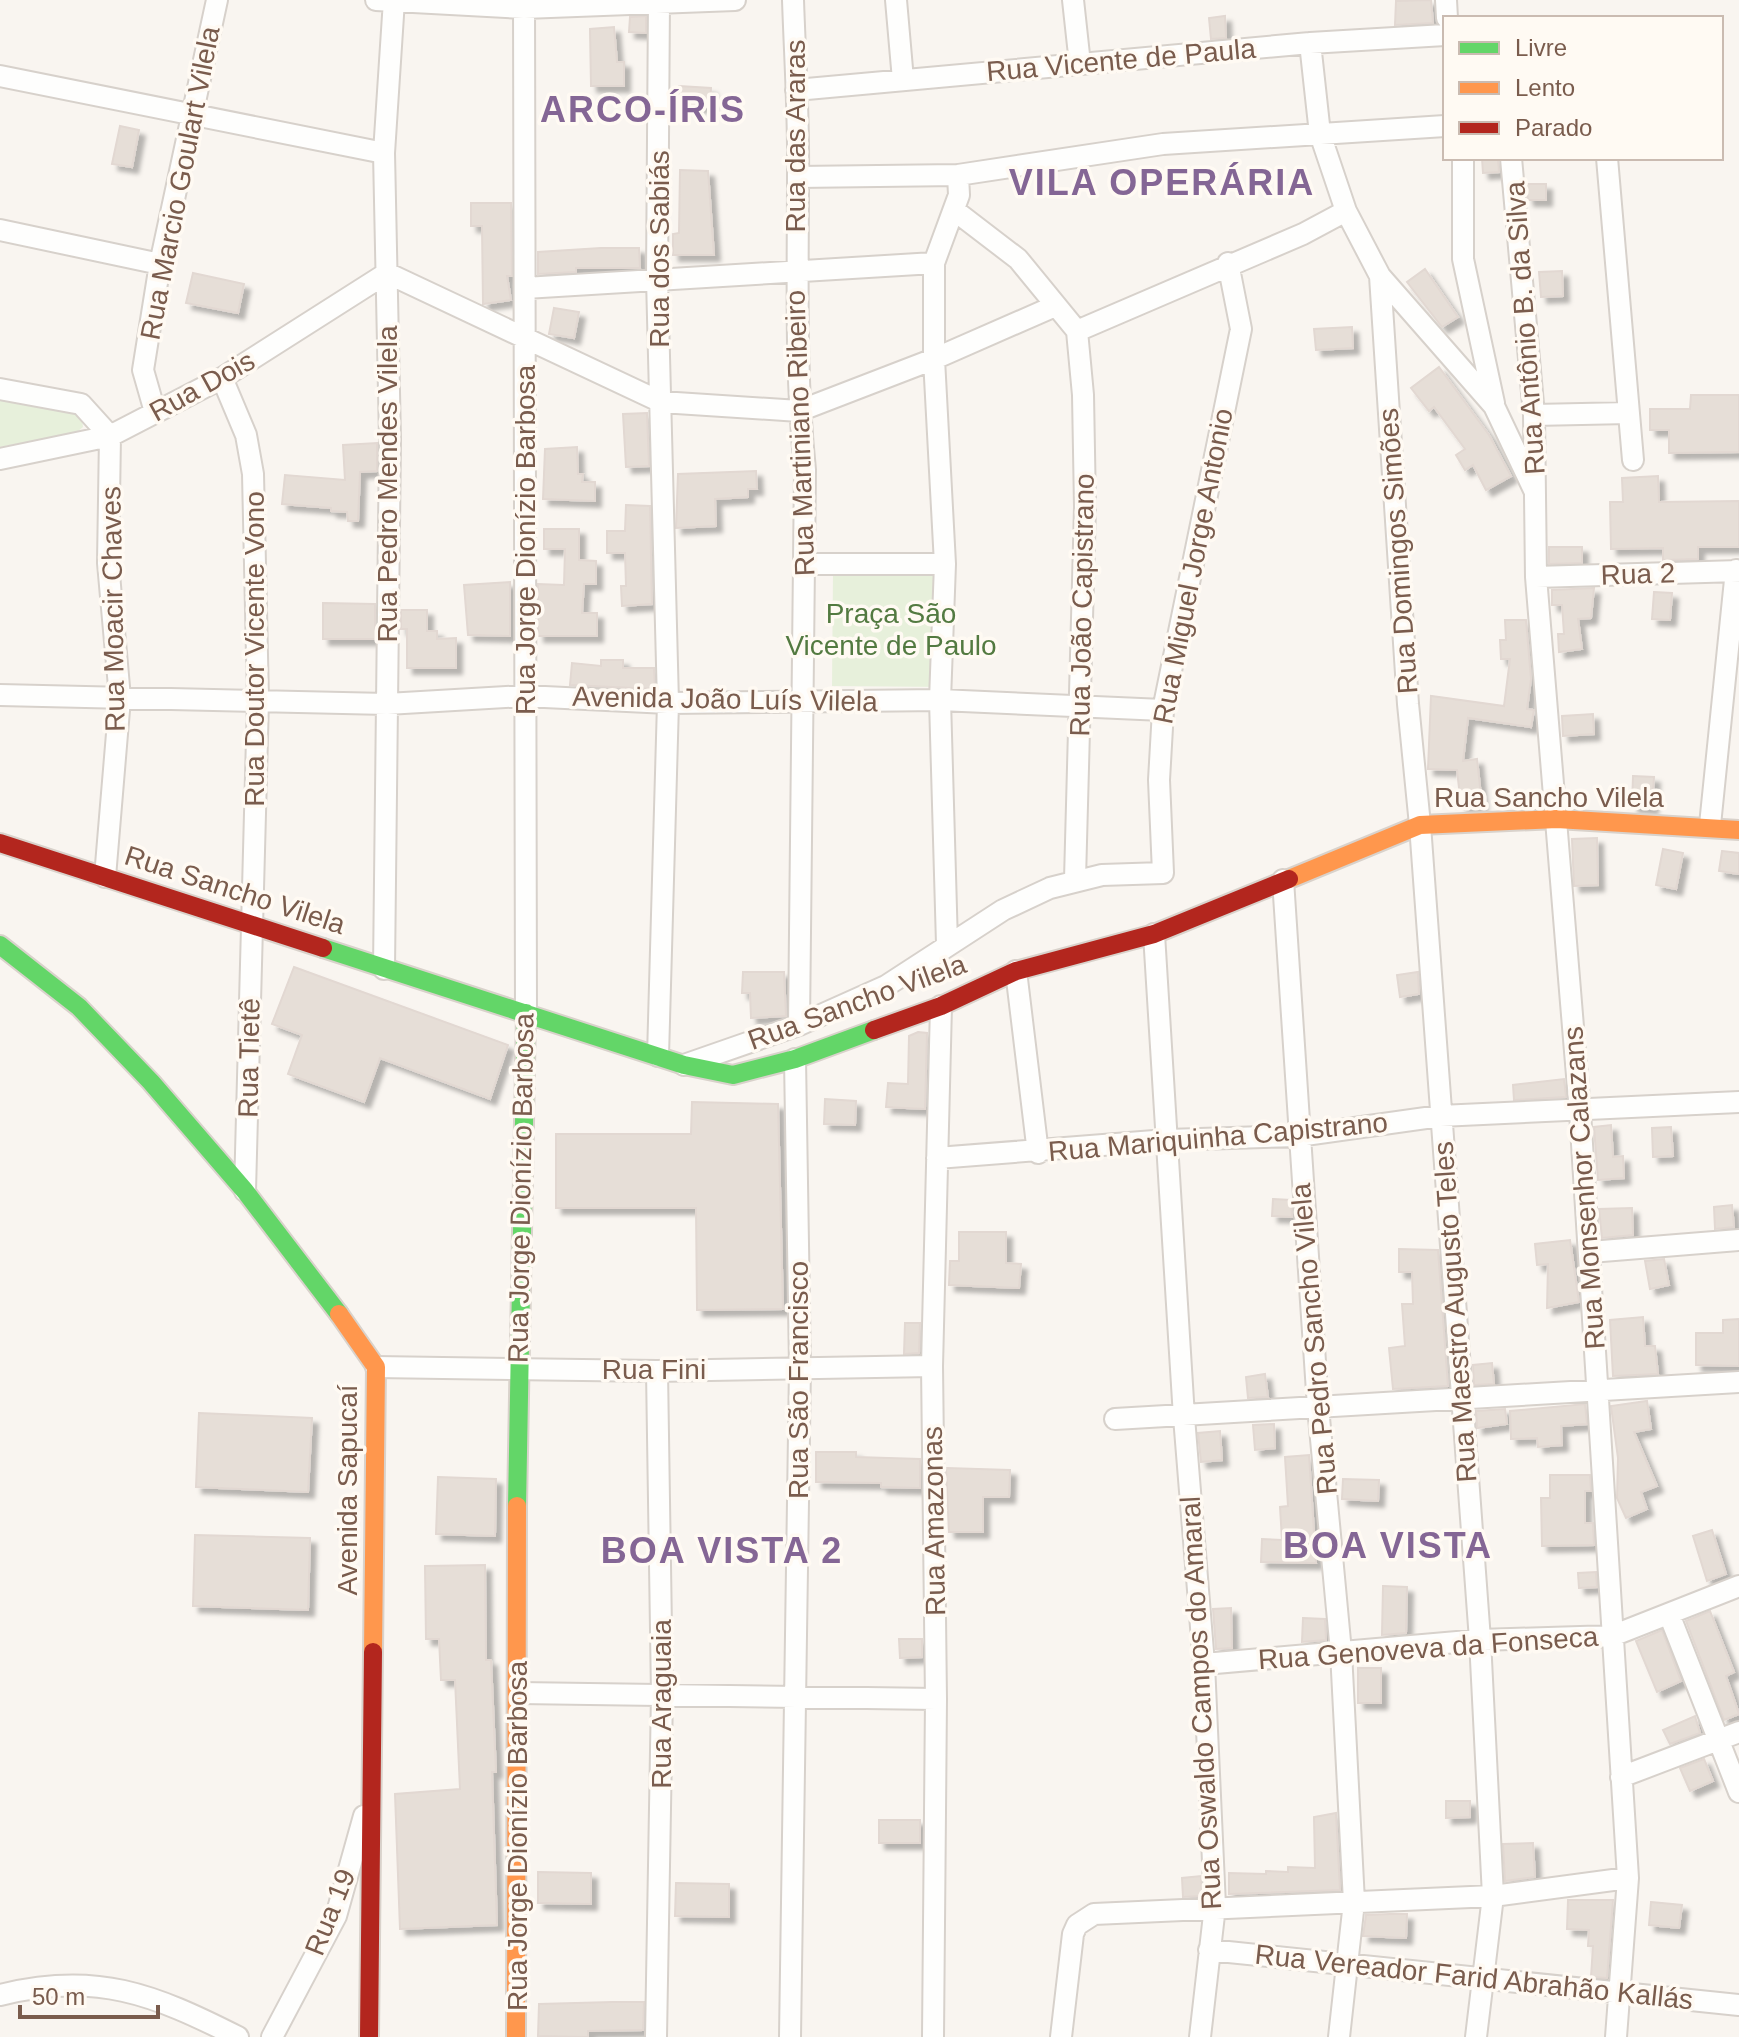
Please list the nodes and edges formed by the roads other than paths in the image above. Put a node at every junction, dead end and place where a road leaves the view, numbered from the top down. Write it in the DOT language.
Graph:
graph roads {
  1 [pos="217,0"];
  2 [pos="735,0"];
  3 [pos="793,0"];
  4 [pos="896,0"];
  5 [pos="1073,0"];
  6 [pos="388,1"];
  7 [pos="659,2"];
  8 [pos="524,4"];
  9 [pos="1443,35"];
  10 [pos="1310,43"];
  11 [pos="1080,64"];
  12 [pos="0,76"];
  13 [pos="903,80"];
  14 [pos="796,90"];
  15 [pos="194,116"];
  16 [pos="1443,126"];
  17 [pos="1320,134"];
  18 [pos="384,153"];
  19 [pos="1463,160"];
  20 [pos="1511,160"];
  21 [pos="1607,160"];
  22 [pos="958,175"];
  23 [pos="798,177"];
  24 [pos="954,210"];
  25 [pos="1346,211"];
  26 [pos="0,230"];
  27 [pos="934,263"];
  28 [pos="1228,263"];
  29 [pos="160,264"];
  30 [pos="387,273"];
  31 [pos="795,273"];
  32 [pos="1380,276"];
  33 [pos="657,279"];
  34 [pos="525,288"];
  35 [pos="1055,306"];
  36 [pos="1077,331"];
  37 [pos="525,339"];
  38 [pos="934,359"];
  39 [pos="222,378"];
  40 [pos="0,389"];
  41 [pos="661,402"];
  42 [pos="1494,406"];
  43 [pos="799,411"];
  44 [pos="155,412"];
  45 [pos="1629,413"];
  46 [pos="1534,415"];
  47 [pos="110,436"];
  48 [pos="0,459"];
  49 [pos="1633,460"];
  50 [pos="1538,498"];
  51 [pos="805,564"];
  52 [pos="945,564"];
  53 [pos="1737,570"];
  54 [pos="1536,577"];
  55 [pos="0,695"];
  56 [pos="524,696"];
  57 [pos="120,698"];
  58 [pos="258,700"];
  59 [pos="940,700"];
  60 [pos="802,702"];
  61 [pos="668,703"];
  62 [pos="387,704"];
  63 [pos="1082,706"];
  64 [pos="1163,710"];
  65 [pos="1557,819"];
  66 [pos="1420,825"];
  67 [pos="1710,825"];
  68 [pos="1739,830"];
  69 [pos="0,843"];
  70 [pos="105,877"];
  71 [pos="1075,879"];
  72 [pos="1283,880"];
  73 [pos="252,925"];
  74 [pos="1154,934"];
  75 [pos="947,944"];
  76 [pos="0,945"];
  77 [pos="384,969"];
  78 [pos="1016,971"];
  79 [pos="941,1006"];
  80 [pos="526,1013"];
  81 [pos="799,1025"];
  82 [pos="658,1056"];
  83 [pos="795,1059"];
  84 [pos="684,1065"];
  85 [pos="1739,1102"];
  86 [pos="1580,1112"];
  87 [pos="1440,1116"];
  88 [pos="1298,1136"];
  89 [pos="1167,1140"];
  90 [pos="1038,1153"];
  91 [pos="937,1158"];
  92 [pos="245,1191"];
  93 [pos="1739,1240"];
  94 [pos="1590,1252"];
  95 [pos="932,1366"];
  96 [pos="376,1367"];
  97 [pos="517,1367"];
  98 [pos="800,1367"];
  99 [pos="657,1371"];
  100 [pos="1739,1382"];
  101 [pos="1598,1392"];
  102 [pos="1461,1397"];
  103 [pos="1318,1407"];
  104 [pos="1184,1417"];
  105 [pos="1115,1419"];
  106 [pos="1739,1586"];
  107 [pos="1669,1614"];
  108 [pos="1612,1636"];
  109 [pos="1480,1640"];
  110 [pos="1341,1652"];
  111 [pos="1204,1664"];
  112 [pos="519,1693"];
  113 [pos="662,1694"];
  114 [pos="795,1698"];
  115 [pos="936,1699"];
  116 [pos="1739,1732"];
  117 [pos="1719,1740"];
  118 [pos="1621,1777"];
  119 [pos="374,1782"];
  120 [pos="1739,1792"];
  121 [pos="1628,1878"];
  122 [pos="1493,1896"];
  123 [pos="1354,1902"];
  124 [pos="1215,1906"];
  125 [pos="1209,1950"];
  126 [pos="1346,1964"];
  127 [pos="1482,1978"];
  128 [pos="1621,1993"];
  129 [pos="0,1995"];
  130 [pos="1739,2005"];
  131 [pos="238,2037"];
  132 [pos="272,2037"];
  133 [pos="369,2037"];
  134 [pos="516,2037"];
  135 [pos="656,2037"];
  136 [pos="790,2037"];
  137 [pos="933,2037"];
  138 [pos="1061,2037"];
  139 [pos="1200,2037"];
  140 [pos="1339,2037"];
  141 [pos="1476,2037"];
  142 [pos="1616,2037"];
  1 -- 15 [label="street, Rua Marcio Goulart Vilela"];
  2 -- 7 [label="street"];
  3 -- 14 [label="street, Rua das Araras"];
  4 -- 13 [label="street"];
  5 -- 11 [label="street"];
  6 -- 8 [label="street"];
  6 -- 18 [label="street, Rua Pedro Mendes Vilela"];
  7 -- 8 [label="street"];
  7 -- 33 [label="street, Rua dos Sabiás"];
  8 -- 34 [label="street, Rua Jorge Dionízio Barbosa"];
  9 -- 10 [label="street, Rua Vicente de Paula"];
  10 -- 11 [label="street, Rua Vicente de Paula"];
  10 -- 17 [label="street"];
  11 -- 13 [label="street, Rua Vicente de Paula"];
  12 -- 15 [label="street"];
  13 -- 14 [label="street, Rua Vicente de Paula"];
  14 -- 23 [label="street, Rua das Araras"];
  15 -- 18 [label="street"];
  15 -- 29 [label="street, Rua Marcio Goulart Vilela"];
  16 -- 17 [label="street"];
  17 -- 22 [label="street"];
  17 -- 25 [label="street"];
  18 -- 30 [label="street, Rua Pedro Mendes Vilela"];
  19 -- 42 [label="street"];
  20 -- 46 [label="street, Rua Antônio B. da Silva"];
  21 -- 45 [label="street"];
  22 -- 23 [label="street"];
  22 -- 24 [label="street"];
  23 -- 31 [label="street, Rua das Araras"];
  24 -- 27 [label="street"];
  24 -- 35 [label="street"];
  25 -- 28 [label="street"];
  25 -- 32 [label="street"];
  26 -- 29 [label="street"];
  27 -- 31 [label="street"];
  27 -- 38 [label="street"];
  28 -- 36 [label="street"];
  28 -- 64 [label="street, Rua Miguel Jorge Antonio"];
  29 -- 44 [label="street, Rua Marcio Goulart Vilela"];
  30 -- 37 [label="street"];
  30 -- 39 [label="street, Rua Dois"];
  30 -- 62 [label="street, Rua Pedro Mendes Vilela"];
  31 -- 33 [label="street"];
  31 -- 43 [label="street, Rua Martiniano Ribeiro"];
  32 -- 42 [label="street"];
  32 -- 66 [label="street, Rua Domingos Simões"];
  33 -- 34 [label="street"];
  33 -- 41 [label="street, Rua dos Sabiás"];
  34 -- 37 [label="street, Rua Jorge Dionízio Barbosa"];
  35 -- 36 [label="street"];
  35 -- 38 [label="street"];
  36 -- 63 [label="street, Rua João Capistrano"];
  37 -- 41 [label="street"];
  37 -- 56 [label="street, Rua Jorge Dionízio Barbosa"];
  38 -- 43 [label="street"];
  38 -- 52 [label="street"];
  39 -- 44 [label="street, Rua Dois"];
  39 -- 58 [label="street, Rua Doutor Vicente Vono"];
  40 -- 47 [label="street"];
  41 -- 43 [label="street"];
  41 -- 61 [label="street, Rua dos Sabiás"];
  42 -- 50 [label="street"];
  43 -- 51 [label="street, Rua Martiniano Ribeiro"];
  44 -- 47 [label="street, Rua Dois"];
  45 -- 46 [label="street"];
  45 -- 49 [label="street"];
  46 -- 50 [label="street, Rua Antônio B. da Silva"];
  47 -- 48 [label="street, Rua Dois"];
  47 -- 57 [label="street, Rua Moacir Chaves"];
  50 -- 54 [label="street, Rua Monsenhor Calazans"];
  51 -- 52 [label="street"];
  51 -- 60 [label="street, Rua Martiniano Ribeiro"];
  52 -- 59 [label="street"];
  53 -- 54 [label="street, Rua 2"];
  53 -- 67 [label="street"];
  54 -- 65 [label="street, Rua Monsenhor Calazans"];
  55 -- 57 [label="street, Avenida João Luís Vilela"];
  56 -- 61 [label="street, Avenida João Luís Vilela"];
  56 -- 62 [label="street, Avenida João Luís Vilela"];
  56 -- 80 [label="street, Rua Jorge Dionízio Barbosa"];
  57 -- 58 [label="street, Avenida João Luís Vilela"];
  57 -- 70 [label="street, Rua Moacir Chaves"];
  58 -- 62 [label="street, Avenida João Luís Vilela"];
  58 -- 73 [label="street, Rua Doutor Vicente Vono"];
  59 -- 60 [label="street, Avenida João Luís Vilela"];
  59 -- 63 [label="street, Avenida João Luís Vilela"];
  59 -- 75 [label="street"];
  60 -- 61 [label="street, Avenida João Luís Vilela"];
  60 -- 81 [label="street, Rua Martiniano Ribeiro"];
  61 -- 82 [label="street, Rua dos Sabiás"];
  62 -- 77 [label="street, Rua Pedro Mendes Vilela"];
  63 -- 64 [label="street, Avenida João Luís Vilela"];
  63 -- 71 [label="street, Rua João Capistrano"];
  64 -- 71 [label="street, Rua Miguel Jorge Antonio"];
  65 -- 66 [label="main road, Rua Sancho Vilela"];
  65 -- 67 [label="main road, Rua Sancho Vilela"];
  65 -- 86 [label="street, Rua Monsenhor Calazans"];
  66 -- 72 [label="main road, Rua Sancho Vilela"];
  66 -- 87 [label="street, Rua Maestro Augusto Teles"];
  67 -- 68 [label="main road, Rua Sancho Vilela"];
  69 -- 70 [label="main road, Rua Sancho Vilela"];
  70 -- 73 [label="main road, Rua Sancho Vilela"];
  71 -- 75 [label="street"];
  72 -- 74 [label="main road, Rua Sancho Vilela"];
  72 -- 88 [label="street, Rua Pedro Sancho Vilela"];
  73 -- 77 [label="main road, Rua Sancho Vilela"];
  73 -- 92 [label="street, Rua Tietê"];
  74 -- 78 [label="main road, Rua Sancho Vilela"];
  74 -- 89 [label="street, Rua Oswaldo Campos do Amaral"];
  75 -- 81 [label="street"];
  76 -- 92 [label="main road, Avenida Sapucaí"];
  77 -- 80 [label="main road, Rua Sancho Vilela"];
  78 -- 79 [label="main road, Rua Sancho Vilela"];
  78 -- 90 [label="street"];
  79 -- 83 [label="main road, Rua Sancho Vilela"];
  79 -- 91 [label="street, Rua Amazonas"];
  80 -- 82 [label="main road, Rua Sancho Vilela"];
  80 -- 97 [label="main road, Rua Jorge Dionízio Barbosa"];
  81 -- 84 [label="street"];
  82 -- 84 [label="main road, Rua Sancho Vilela"];
  83 -- 84 [label="main road, Rua Sancho Vilela"];
  83 -- 98 [label="street, Rua São Francisco"];
  85 -- 86 [label="street, Rua Mariquinha Capistrano"];
  86 -- 87 [label="street, Rua Mariquinha Capistrano"];
  86 -- 94 [label="street, Rua Monsenhor Calazans"];
  87 -- 88 [label="street, Rua Mariquinha Capistrano"];
  87 -- 102 [label="street, Rua Maestro Augusto Teles"];
  88 -- 89 [label="street, Rua Mariquinha Capistrano"];
  88 -- 103 [label="street, Rua Pedro Sancho Vilela"];
  89 -- 90 [label="street, Rua Mariquinha Capistrano"];
  89 -- 104 [label="street, Rua Oswaldo Campos do Amaral"];
  90 -- 91 [label="street, Rua Mariquinha Capistrano"];
  91 -- 95 [label="street, Rua Amazonas"];
  92 -- 96 [label="main road, Avenida Sapucaí"];
  93 -- 94 [label="street"];
  94 -- 101 [label="street, Rua Monsenhor Calazans"];
  95 -- 98 [label="street, Rua Fini"];
  95 -- 115 [label="street, Rua Amazonas"];
  96 -- 97 [label="street, Rua Fini"];
  96 -- 119 [label="main road, Avenida Sapucaí"];
  97 -- 99 [label="street, Rua Fini"];
  97 -- 112 [label="main road, Rua Jorge Dionízio Barbosa"];
  98 -- 99 [label="street, Rua Fini"];
  98 -- 114 [label="street, Rua São Francisco"];
  99 -- 113 [label="street, Rua Araguaia"];
  100 -- 101 [label="street"];
  101 -- 102 [label="street"];
  101 -- 108 [label="street, Rua Monsenhor Calazans"];
  102 -- 103 [label="street"];
  102 -- 109 [label="street, Rua Maestro Augusto Teles"];
  103 -- 104 [label="street"];
  103 -- 110 [label="street, Rua Pedro Sancho Vilela"];
  104 -- 105 [label="street"];
  104 -- 111 [label="street, Rua Oswaldo Campos do Amaral"];
  106 -- 107 [label="street, Rua Genoveva da Fonseca"];
  107 -- 108 [label="street, Rua Genoveva da Fonseca"];
  107 -- 117 [label="street"];
  108 -- 109 [label="street, Rua Genoveva da Fonseca"];
  108 -- 118 [label="street, Rua Monsenhor Calazans"];
  109 -- 110 [label="street, Rua Genoveva da Fonseca"];
  109 -- 122 [label="street, Rua Maestro Augusto Teles"];
  110 -- 111 [label="street, Rua Genoveva da Fonseca"];
  110 -- 123 [label="street, Rua Pedro Sancho Vilela"];
  111 -- 124 [label="street, Rua Oswaldo Campos do Amaral"];
  112 -- 113 [label="street"];
  112 -- 134 [label="main road, Rua Jorge Dionízio Barbosa"];
  113 -- 114 [label="street"];
  113 -- 135 [label="street, Rua Araguaia"];
  114 -- 115 [label="street"];
  114 -- 136 [label="street, Rua São Francisco"];
  115 -- 137 [label="street, Rua Amazonas"];
  116 -- 117 [label="street"];
  117 -- 118 [label="street"];
  117 -- 120 [label="street"];
  118 -- 121 [label="street, Rua Monsenhor Calazans"];
  119 -- 132 [label="street, Rua 19"];
  119 -- 133 [label="main road, Avenida Sapucaí"];
  121 -- 122 [label="street"];
  121 -- 128 [label="street, Rua Monsenhor Calazans"];
  122 -- 123 [label="street"];
  122 -- 127 [label="street, Rua Maestro Augusto Teles"];
  123 -- 124 [label="street"];
  123 -- 126 [label="street, Rua Pedro Sancho Vilela"];
  124 -- 125 [label="street, Rua Oswaldo Campos do Amaral"];
  124 -- 138 [label="street"];
  125 -- 126 [label="street, Rua Vereador Farid Abrahão Kallás"];
  125 -- 139 [label="street, Rua Oswaldo Campos do Amaral"];
  126 -- 127 [label="street, Rua Vereador Farid Abrahão Kallás"];
  126 -- 140 [label="street, Rua Pedro Sancho Vilela"];
  127 -- 128 [label="street, Rua Vereador Farid Abrahão Kallás"];
  127 -- 141 [label="street, Rua Maestro Augusto Teles"];
  128 -- 130 [label="street, Rua Vereador Farid Abrahão Kallás"];
  128 -- 142 [label="street, Rua Monsenhor Calazans"];
  129 -- 131 [label="street"];
}
